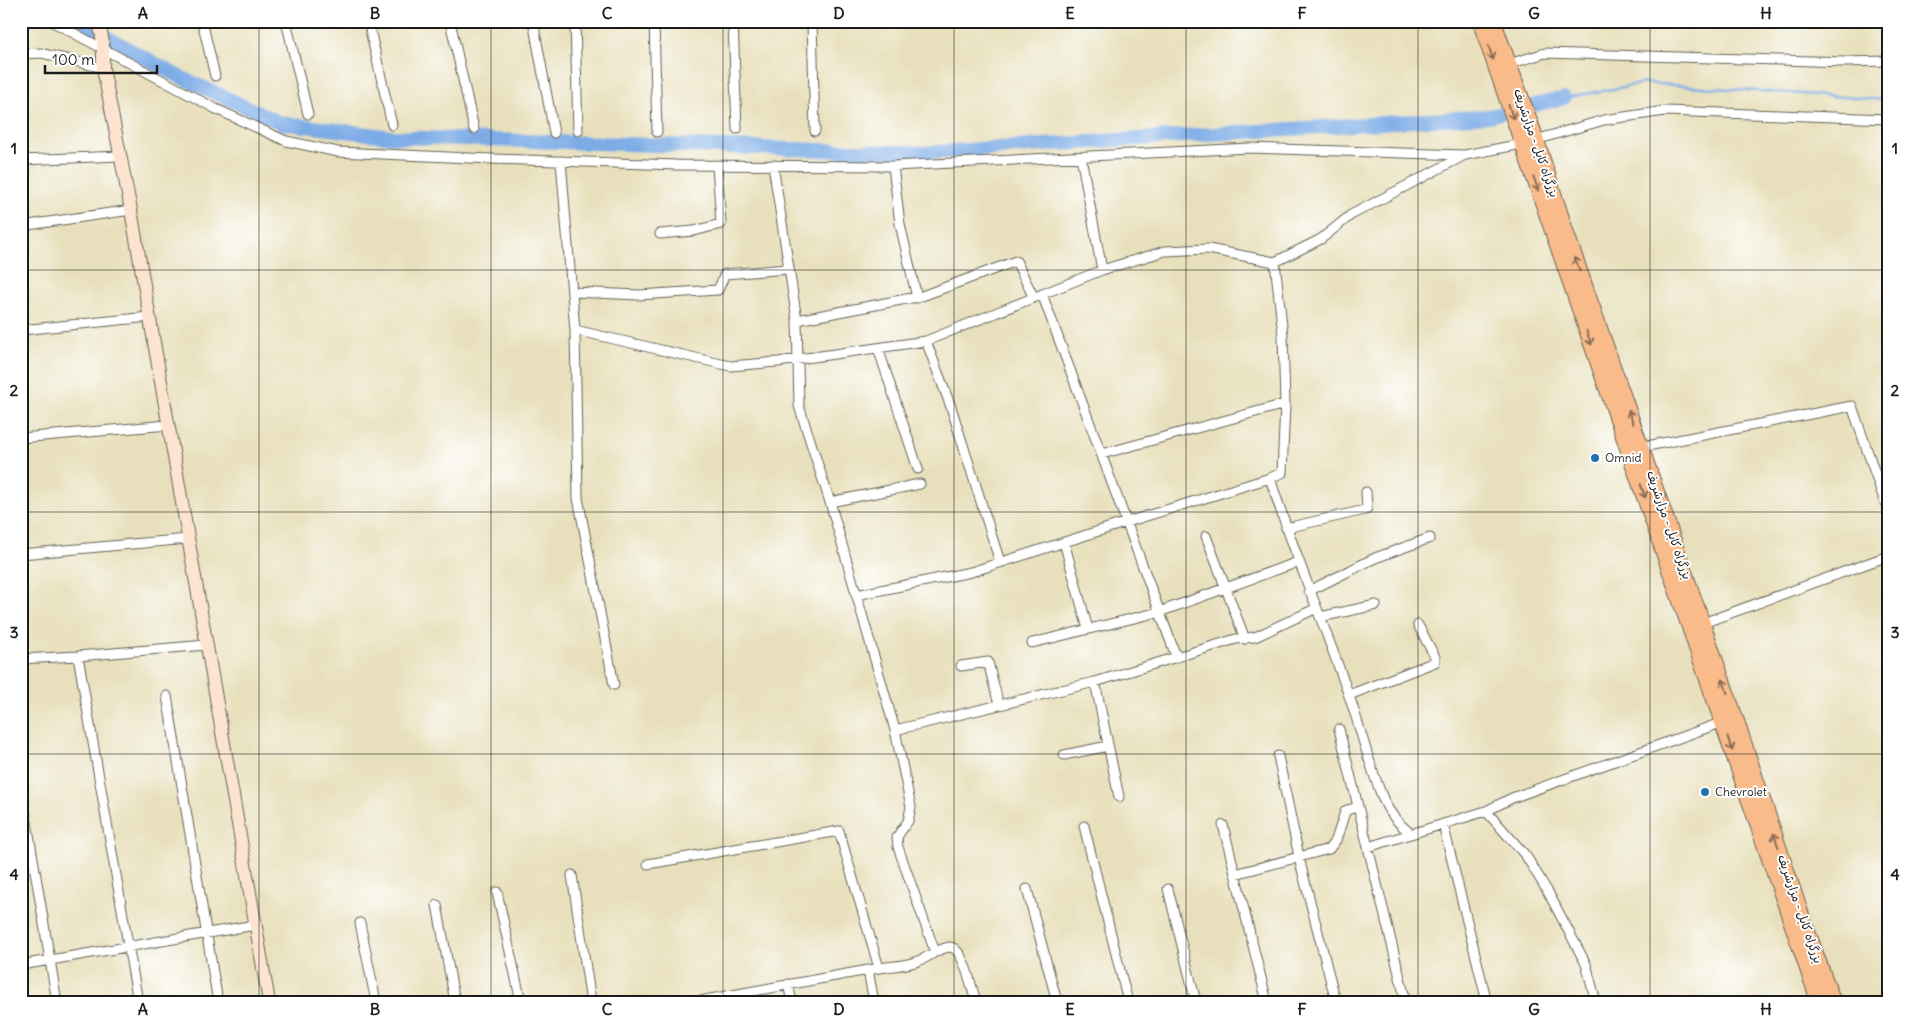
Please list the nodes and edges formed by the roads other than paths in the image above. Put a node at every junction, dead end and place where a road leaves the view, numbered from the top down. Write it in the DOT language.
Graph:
graph roads {
  1 [pos="51,21"];
  2 [pos="202,21"];
  3 [pos="286,21"];
  4 [pos="368,21"];
  5 [pos="450,21"];
  6 [pos="533,21"];
  7 [pos="575,21"];
  8 [pos="654,21"];
  9 [pos="733,21"];
  10 [pos="812,21"];
  11 [pos="1480,21"];
  12 [pos="1494,21"];
  13 [pos="101,24"];
  14 [pos="103,46"];
  15 [pos="21,54"];
  16 [pos="1888,61"];
  17 [pos="1509,64"];
  18 [pos="103,68"];
  19 [pos="215,76"];
  20 [pos="1509,84"];
  21 [pos="308,114"];
  22 [pos="1888,119"];
  23 [pos="392,125"];
  24 [pos="474,129"];
  25 [pos="737,129"];
  26 [pos="578,131"];
  27 [pos="815,131"];
  28 [pos="657,132"];
  29 [pos="554,134"];
  30 [pos="1528,139"];
  31 [pos="1465,155"];
  32 [pos="120,156"];
  33 [pos="1081,157"];
  34 [pos="21,160"];
  35 [pos="561,161"];
  36 [pos="717,165"];
  37 [pos="773,165"];
  38 [pos="893,166"];
  39 [pos="130,210"];
  40 [pos="21,226"];
  41 [pos="660,234"];
  42 [pos="1275,262"];
  43 [pos="788,269"];
  44 [pos="1102,270"];
  45 [pos="572,292"];
  46 [pos="1038,296"];
  47 [pos="917,298"];
  48 [pos="149,317"];
  49 [pos="797,320"];
  50 [pos="21,330"];
  51 [pos="575,330"];
  52 [pos="926,341"];
  53 [pos="878,348"];
  54 [pos="798,359"];
  55 [pos="1285,404"];
  56 [pos="168,426"];
  57 [pos="21,438"];
  58 [pos="1642,447"];
  59 [pos="1102,454"];
  60 [pos="918,469"];
  61 [pos="1270,478"];
  62 [pos="920,484"];
  63 [pos="1366,492"];
  64 [pos="830,502"];
  65 [pos="1888,511"];
  66 [pos="1127,522"];
  67 [pos="1286,528"];
  68 [pos="1206,536"];
  69 [pos="1430,538"];
  70 [pos="188,539"];
  71 [pos="1064,542"];
  72 [pos="21,554"];
  73 [pos="1888,556"];
  74 [pos="1000,562"];
  75 [pos="1298,562"];
  76 [pos="1226,589"];
  77 [pos="1309,591"];
  78 [pos="856,595"];
  79 [pos="1376,605"];
  80 [pos="1159,612"];
  81 [pos="1319,612"];
  82 [pos="1703,622"];
  83 [pos="1418,625"];
  84 [pos="1088,629"];
  85 [pos="1246,639"];
  86 [pos="1032,643"];
  87 [pos="206,645"];
  88 [pos="78,656"];
  89 [pos="1176,656"];
  90 [pos="21,659"];
  91 [pos="961,666"];
  92 [pos="1095,682"];
  93 [pos="614,685"];
  94 [pos="1349,695"];
  95 [pos="167,696"];
  96 [pos="999,705"];
  97 [pos="1729,719"];
  98 [pos="1338,729"];
  99 [pos="895,730"];
  100 [pos="1108,746"];
  101 [pos="1064,755"];
  102 [pos="1278,756"];
  103 [pos="21,787"];
  104 [pos="1119,797"];
  105 [pos="1358,807"];
  106 [pos="1486,811"];
  107 [pos="1443,824"];
  108 [pos="1223,825"];
  109 [pos="1084,826"];
  110 [pos="1410,833"];
  111 [pos="1368,847"];
  112 [pos="1299,858"];
  113 [pos="648,864"];
  114 [pos="1235,874"];
  115 [pos="572,875"];
  116 [pos="1027,889"];
  117 [pos="1168,890"];
  118 [pos="497,892"];
  119 [pos="437,905"];
  120 [pos="360,922"];
  121 [pos="255,925"];
  122 [pos="206,933"];
  123 [pos="129,947"];
  124 [pos="936,952"];
  125 [pos="50,960"];
  126 [pos="21,965"];
  127 [pos="879,968"];
  128 [pos="868,970"];
  129 [pos="788,984"];
  130 [pos="57,1002"];
  131 [pos="138,1002"];
  132 [pos="218,1002"];
  133 [pos="269,1002"];
  134 [pos="376,1002"];
  135 [pos="455,1002"];
  136 [pos="521,1002"];
  137 [pos="591,1002"];
  138 [pos="694,1002"];
  139 [pos="792,1002"];
  140 [pos="874,1002"];
  141 [pos="976,1002"];
  142 [pos="1057,1002"];
  143 [pos="1128,1002"];
  144 [pos="1196,1002"];
  145 [pos="1268,1002"];
  146 [pos="1336,1002"];
  147 [pos="1406,1002"];
  148 [pos="1487,1002"];
  149 [pos="1596,1002"];
  150 [pos="1819,1002"];
  151 [pos="1833,1002"];
  1 -- 14 [label="street"];
  2 -- 19 [label="street"];
  3 -- 21 [label="street"];
  4 -- 23 [label="street"];
  5 -- 24 [label="street"];
  6 -- 29 [label="street"];
  7 -- 26 [label="street"];
  8 -- 28 [label="street"];
  9 -- 25 [label="street"];
  10 -- 27 [label="street"];
  11 -- 20 [label="highway, بزرگراه کابل - مزارشریف, one-way"];
  12 -- 17 [label="highway, بزرگراه کابل - مزارشریف"];
  13 -- 14 [label="street"];
  14 -- 18 [label="street"];
  14 -- 35 [label="street"];
  15 -- 18 [label="street"];
  16 -- 17 [label="street"];
  17 -- 20 [label="highway, بزرگراه کابل - مزارشریف"];
  18 -- 32 [label="street"];
  20 -- 30 [label="highway, بزرگراه کابل - مزارشریف"];
  22 -- 30 [label="street"];
  30 -- 31 [label="street"];
  58 -- 30 [label="highway, بزرگراه کابل - مزارشریف, one-way"];
  30 -- 97 [label="highway, بزرگراه کابل - مزارشریف, one-way"];
  31 -- 33 [label="street"];
  31 -- 42 [label="street"];
  32 -- 34 [label="street"];
  32 -- 39 [label="street"];
  33 -- 38 [label="street"];
  33 -- 44 [label="street"];
  35 -- 36 [label="street"];
  35 -- 45 [label="street"];
  36 -- 37 [label="street"];
  36 -- 41 [label="street"];
  37 -- 38 [label="street"];
  37 -- 43 [label="street"];
  38 -- 47 [label="street"];
  39 -- 40 [label="street"];
  39 -- 48 [label="street"];
  42 -- 44 [label="street"];
  42 -- 55 [label="street"];
  43 -- 45 [label="street"];
  43 -- 49 [label="street"];
  44 -- 46 [label="street"];
  45 -- 51 [label="street"];
  46 -- 47 [label="street"];
  46 -- 52 [label="street"];
  46 -- 59 [label="street"];
  47 -- 49 [label="street"];
  48 -- 50 [label="street"];
  48 -- 56 [label="street"];
  49 -- 54 [label="street"];
  51 -- 54 [label="street"];
  51 -- 93 [label="street"];
  52 -- 53 [label="street"];
  52 -- 74 [label="street"];
  53 -- 54 [label="street"];
  53 -- 60 [label="street"];
  54 -- 64 [label="street"];
  55 -- 59 [label="street"];
  55 -- 61 [label="street"];
  56 -- 57 [label="street"];
  56 -- 70 [label="street"];
  58 -- 65 [label="street"];
  58 -- 82 [label="highway, بزرگراه کابل - مزارشریف"];
  59 -- 66 [label="street"];
  61 -- 66 [label="street"];
  61 -- 67 [label="street"];
  62 -- 64 [label="street"];
  63 -- 67 [label="street"];
  64 -- 78 [label="street"];
  66 -- 71 [label="street"];
  66 -- 80 [label="street"];
  67 -- 75 [label="street"];
  68 -- 76 [label="street"];
  69 -- 77 [label="street"];
  70 -- 72 [label="street"];
  70 -- 87 [label="street"];
  71 -- 74 [label="street"];
  71 -- 84 [label="street"];
  73 -- 82 [label="street"];
  74 -- 78 [label="street"];
  75 -- 76 [label="street"];
  75 -- 77 [label="street"];
  76 -- 80 [label="street"];
  76 -- 85 [label="street"];
  77 -- 81 [label="street"];
  78 -- 99 [label="street"];
  79 -- 81 [label="street"];
  80 -- 84 [label="street"];
  80 -- 89 [label="street"];
  81 -- 85 [label="street"];
  81 -- 94 [label="street"];
  97 -- 82 [label="highway, بزرگراه کابل - مزارشریف, one-way"];
  83 -- 94 [label="street"];
  84 -- 86 [label="street"];
  85 -- 89 [label="street"];
  87 -- 88 [label="street"];
  87 -- 121 [label="street"];
  88 -- 90 [label="street"];
  88 -- 123 [label="street"];
  89 -- 92 [label="street"];
  91 -- 96 [label="street"];
  92 -- 96 [label="street"];
  92 -- 100 [label="street"];
  94 -- 110 [label="street"];
  95 -- 122 [label="street"];
  96 -- 99 [label="street"];
  97 -- 106 [label="street"];
  97 -- 150 [label="highway, بزرگراه کابل - مزارشریف, one-way"];
  151 -- 97 [label="highway, بزرگراه کابل - مزارشریف, one-way"];
  98 -- 105 [label="street"];
  99 -- 124 [label="street"];
  100 -- 101 [label="street"];
  100 -- 104 [label="street"];
  102 -- 112 [label="street"];
  103 -- 125 [label="street"];
  105 -- 111 [label="street"];
  105 -- 112 [label="street"];
  106 -- 107 [label="street"];
  106 -- 149 [label="street"];
  107 -- 110 [label="street"];
  107 -- 148 [label="street"];
  108 -- 114 [label="street"];
  109 -- 143 [label="street"];
  110 -- 111 [label="street"];
  111 -- 147 [label="street"];
  112 -- 114 [label="street"];
  112 -- 146 [label="street"];
  113 -- 127 [label="street"];
  114 -- 145 [label="street"];
  115 -- 137 [label="street"];
  116 -- 142 [label="street"];
  117 -- 144 [label="street"];
  118 -- 136 [label="street"];
  119 -- 135 [label="street"];
  120 -- 134 [label="street"];
  121 -- 122 [label="street"];
  121 -- 133 [label="street"];
  122 -- 123 [label="street"];
  122 -- 132 [label="street"];
  123 -- 125 [label="street"];
  123 -- 131 [label="street"];
  124 -- 127 [label="street"];
  124 -- 141 [label="street"];
  125 -- 126 [label="street"];
  125 -- 130 [label="street"];
  127 -- 128 [label="street"];
  128 -- 129 [label="street"];
  128 -- 140 [label="street"];
  129 -- 138 [label="street"];
  129 -- 139 [label="street"];
}
